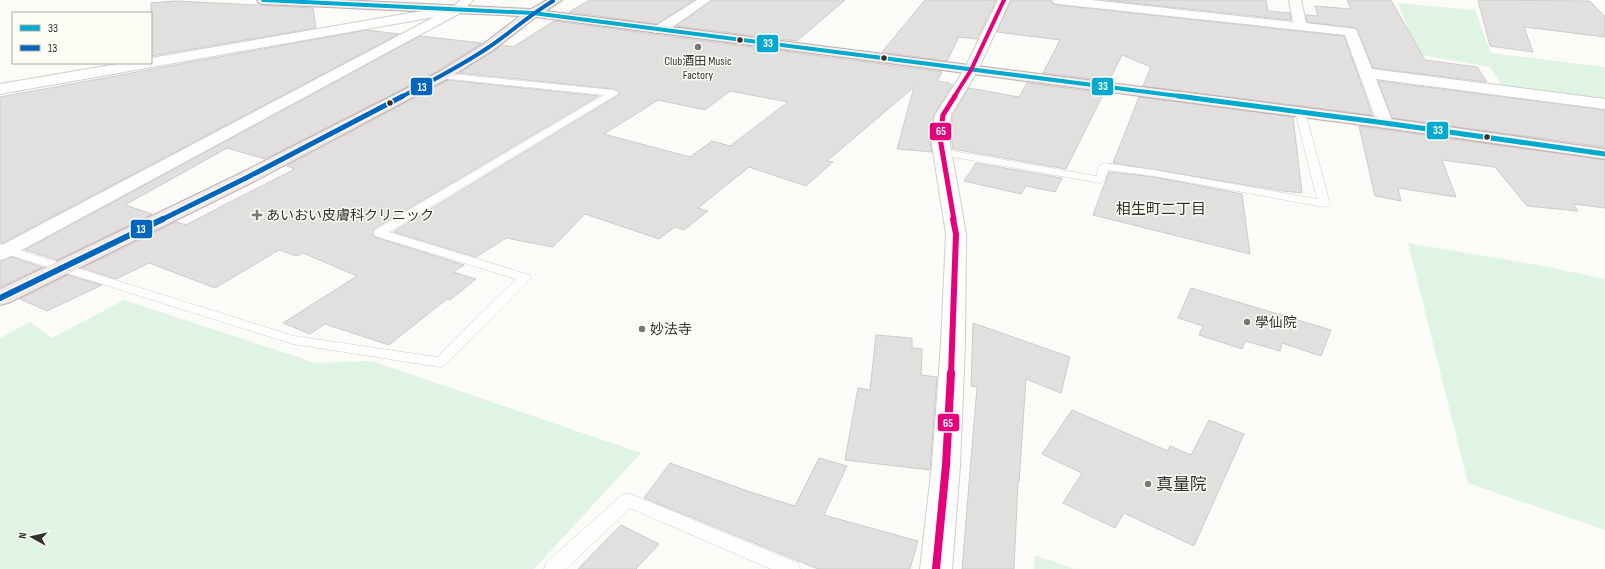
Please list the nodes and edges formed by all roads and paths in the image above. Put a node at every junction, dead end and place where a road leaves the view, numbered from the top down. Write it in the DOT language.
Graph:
graph roads {
  1 [pos="263,0"];
  2 [pos="556,0"];
  3 [pos="706,0"];
  4 [pos="1004,0"];
  5 [pos="1058,0"];
  6 [pos="1294,0"];
  7 [pos="463,4"];
  8 [pos="533,13"];
  9 [pos="1300,25"];
  10 [pos="659,30"];
  11 [pos="152,62"];
  12 [pos="142,64"];
  13 [pos="971,70"];
  14 [pos="1366,73"];
  15 [pos="442,76"];
  16 [pos="0,88"];
  17 [pos="1605,104"];
  18 [pos="1300,112"];
  19 [pos="1385,123"];
  20 [pos="942,152"];
  21 [pos="1605,154"];
  22 [pos="2,250"];
  23 [pos="63,267"];
  24 [pos="0,298"];
  25 [pos="554,569"];
  26 [pos="791,569"];
  27 [pos="936,569"];
  1 -- 7 [label="main road"];
  2 -- 8 [label="main road"];
  3 -- 10 [label="street"];
  4 -- 13 [label="street"];
  5 -- 9 [label="street"];
  6 -- 9 [label="street"];
  7 -- 8 [label="main road"];
  7 -- 11 [label="street"];
  7 -- 22 [label="street"];
  8 -- 10 [label="main road"];
  8 -- 15 [label="main road"];
  9 -- 14 [label="street"];
  10 -- 13 [label="main road"];
  12 -- 16 [label="street"];
  13 -- 18 [label="main road"];
  13 -- 20 [label="street"];
  14 -- 17 [label="street"];
  14 -- 19 [label="street"];
  15 -- 23 [label="main road"];
  15 -- 23 [label="lane"];
  18 -- 19 [label="main road"];
  18 -- 20 [label="lane"];
  19 -- 21 [label="main road"];
  20 -- 27 [label="street"];
  22 -- 23 [label="lane"];
  23 -- 24 [label="main road"];
  25 -- 26 [label="lane"];
}
